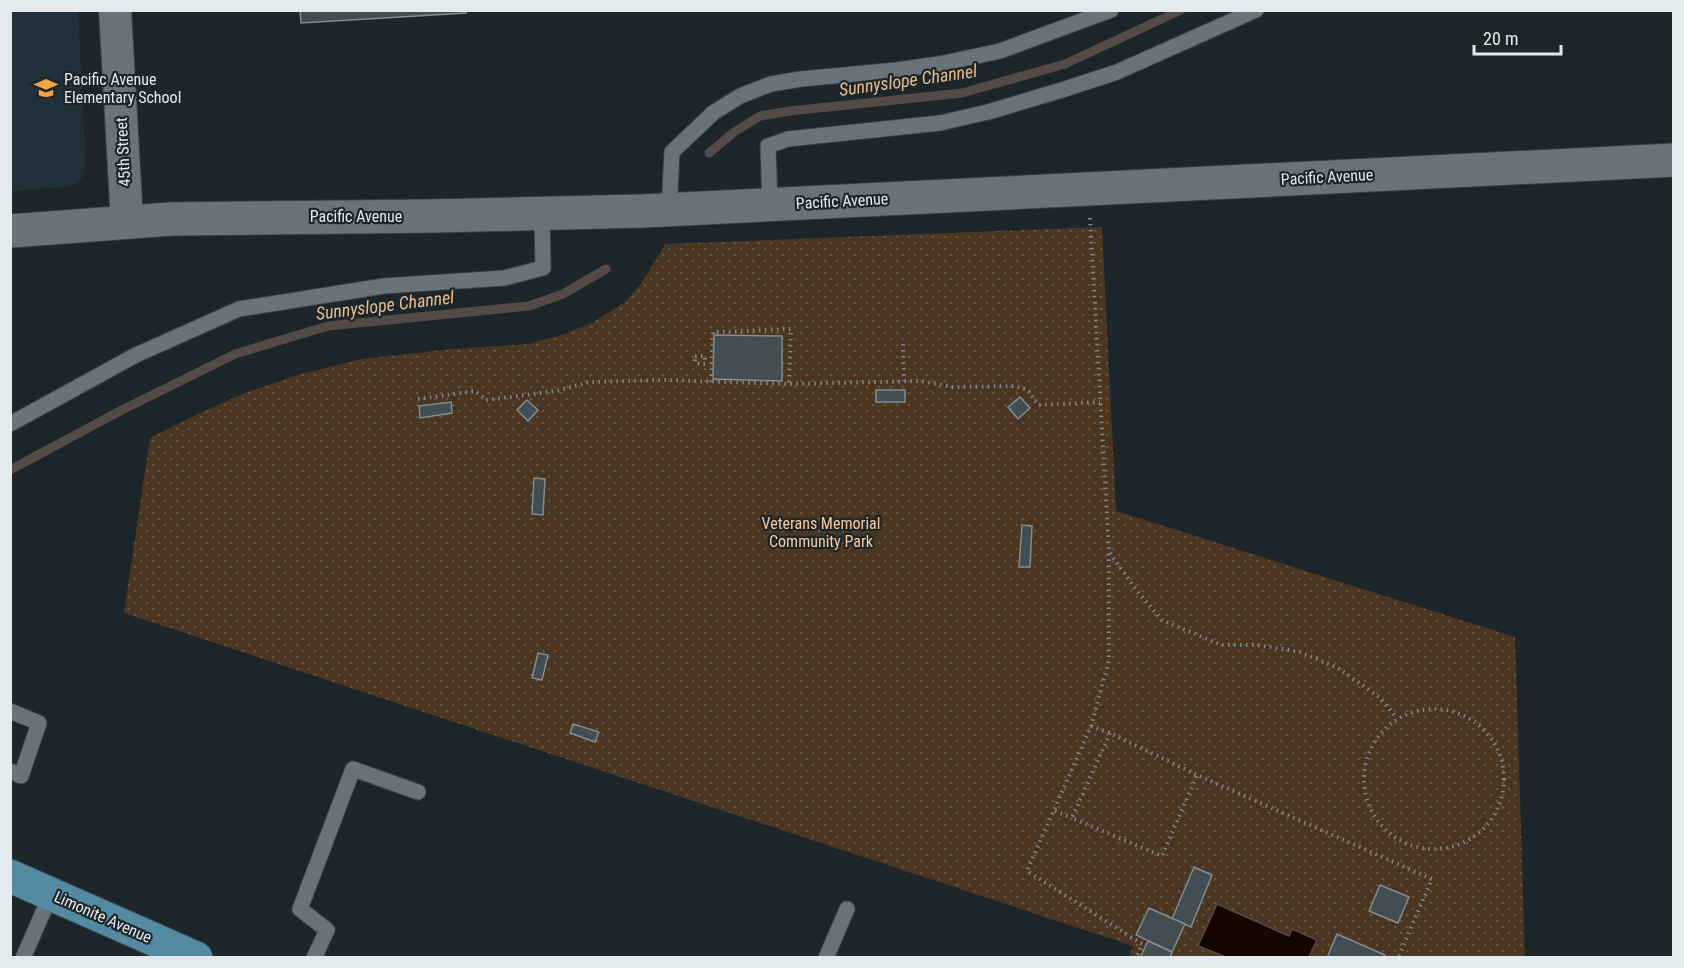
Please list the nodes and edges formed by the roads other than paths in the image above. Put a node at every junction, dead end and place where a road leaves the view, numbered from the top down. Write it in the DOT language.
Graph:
graph roads {
  1 [pos="115,10"];
  2 [pos="1111,10"];
  3 [pos="1256,10"];
  4 [pos="1674,160"];
  5 [pos="770,204"];
  6 [pos="669,209"];
  7 [pos="542,213"];
  8 [pos="127,222"];
  9 [pos="10,231"];
  10 [pos="10,424"];
  11 [pos="10,711"];
  12 [pos="10,771"];
  13 [pos="418,792"];
  14 [pos="10,876"];
  15 [pos="51,894"];
  16 [pos="847,909"];
  17 [pos="23,957"];
  18 [pos="196,957"];
  19 [pos="314,957"];
  20 [pos="826,957"];
  1 -- 8 [label="street, 45th Street"];
  2 -- 6 [label="lane"];
  3 -- 5 [label="lane"];
  4 -- 5 [label="street, Pacific Avenue"];
  5 -- 6 [label="street, Pacific Avenue"];
  6 -- 7 [label="street, Pacific Avenue"];
  7 -- 8 [label="street, Pacific Avenue"];
  7 -- 10 [label="lane"];
  8 -- 9 [label="street, Pacific Avenue"];
  11 -- 12 [label="lane"];
  13 -- 19 [label="lane"];
  14 -- 15 [label="main road, Limonite Avenue"];
  15 -- 17 [label="lane"];
  15 -- 18 [label="main road, Limonite Avenue"];
  16 -- 20 [label="lane"];
}
